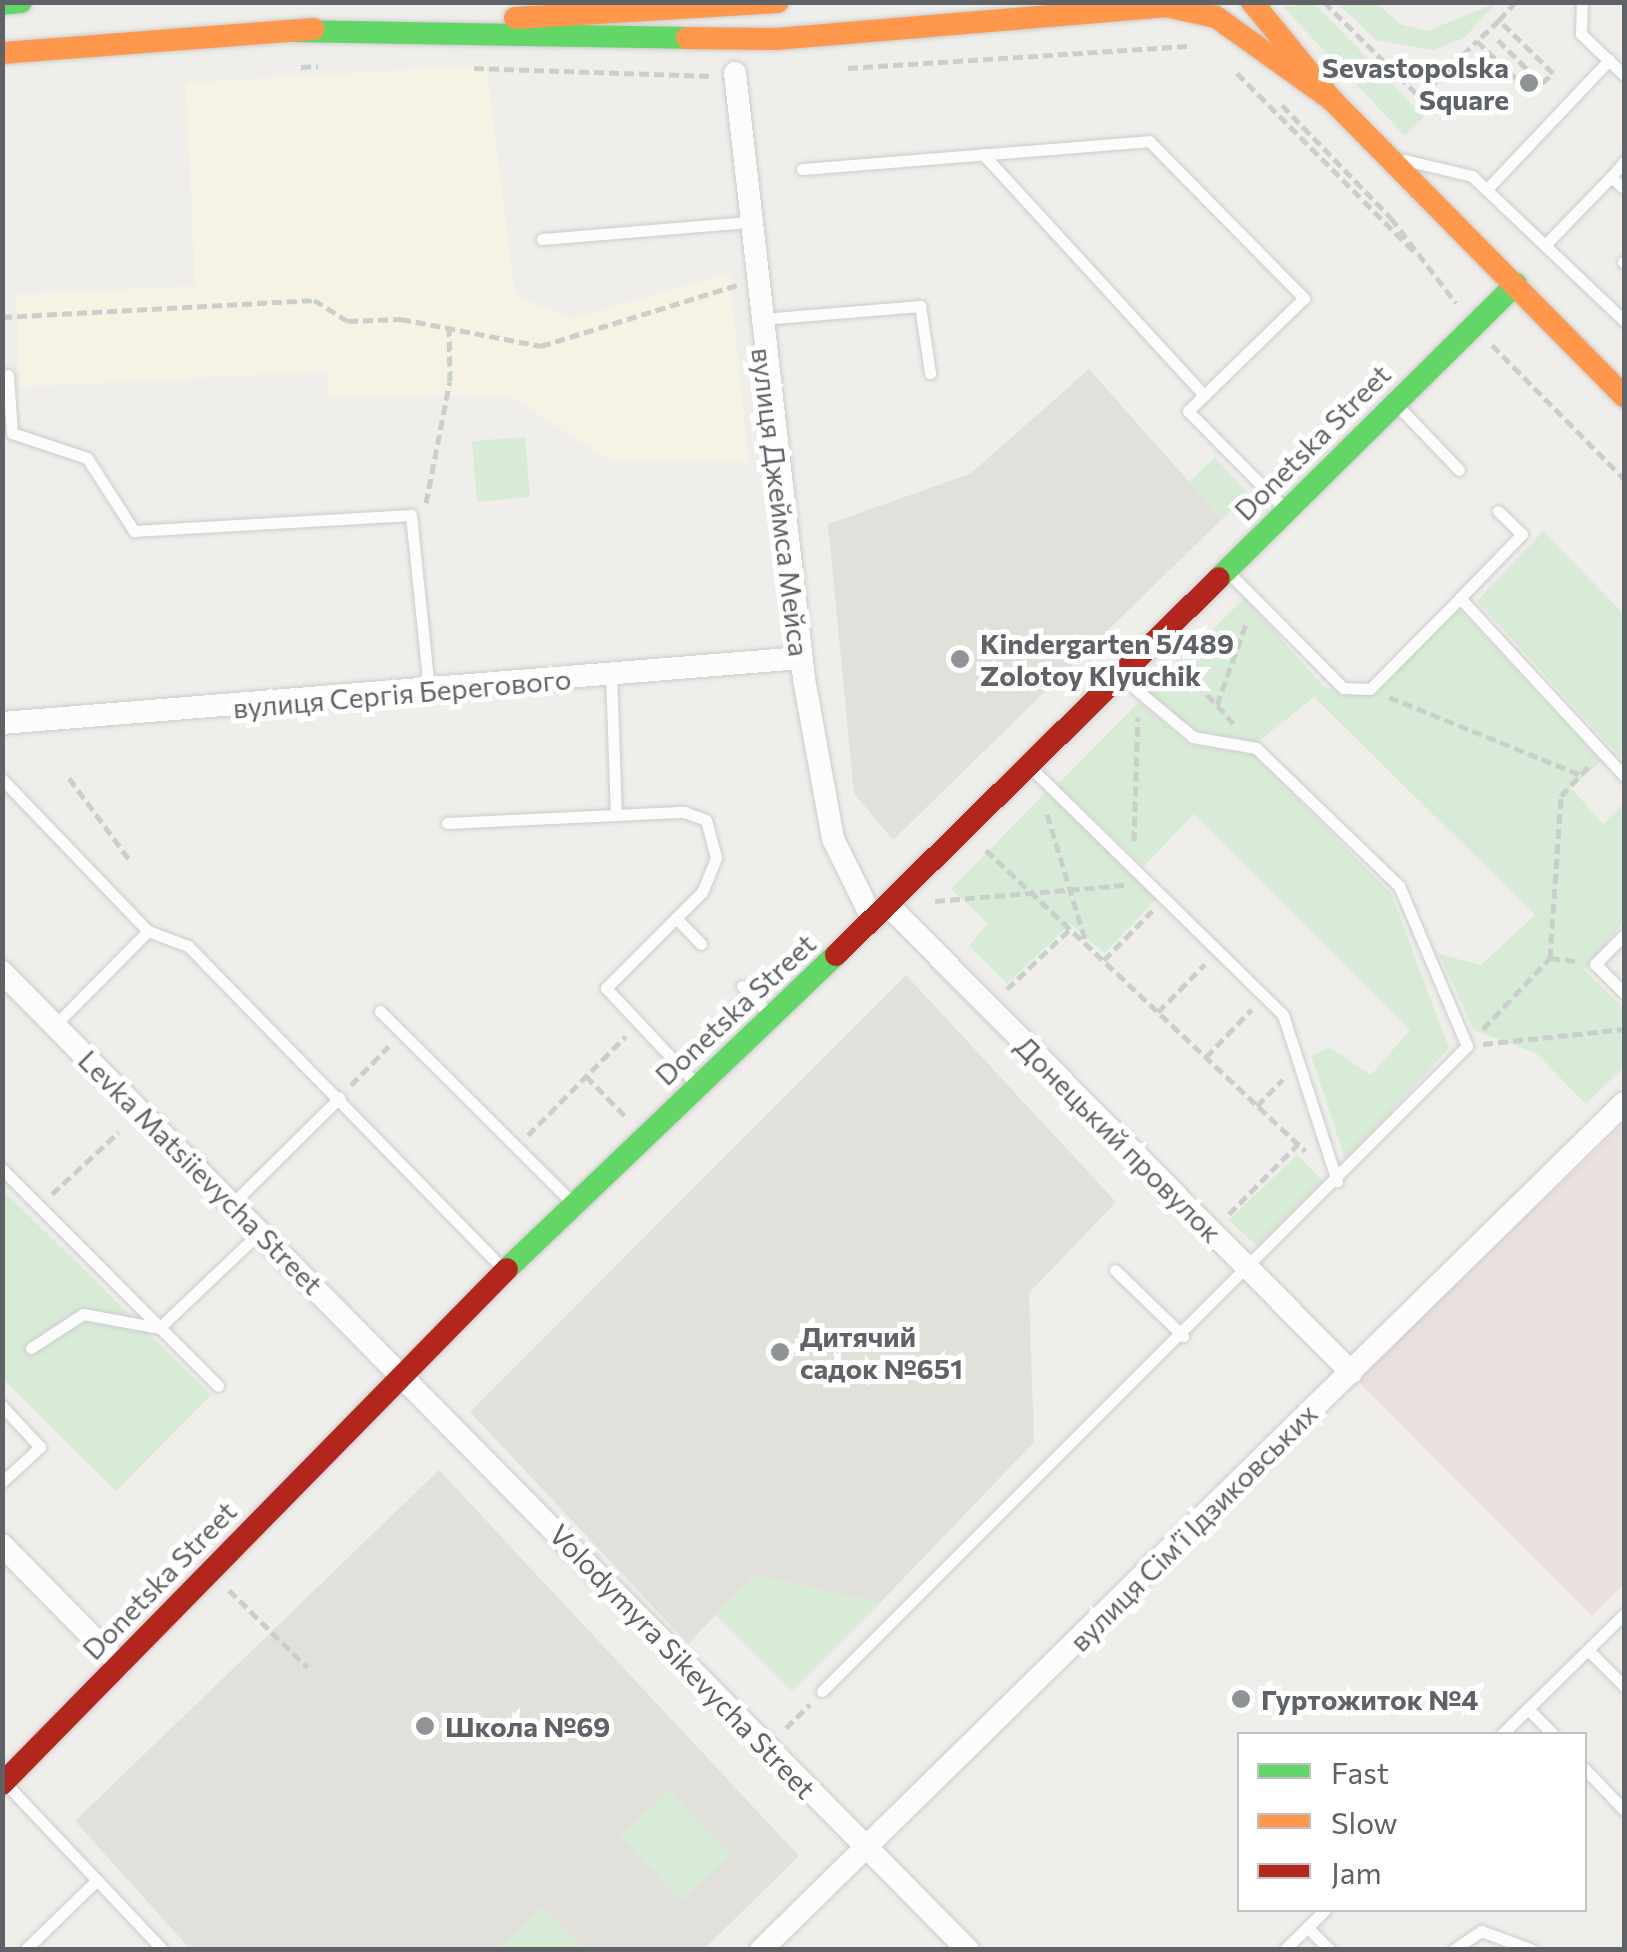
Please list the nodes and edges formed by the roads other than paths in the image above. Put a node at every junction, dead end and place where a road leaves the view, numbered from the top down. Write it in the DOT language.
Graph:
graph roads {
  1 [pos="22,2"];
  2 [pos="778,2"];
  3 [pos="1252,2"];
  4 [pos="1582,2"];
  5 [pos="2,4"];
  6 [pos="293,30"];
  7 [pos="2,53"];
  8 [pos="1609,60"];
  9 [pos="735,73"];
  10 [pos="1624,75"];
  11 [pos="1332,100"];
  12 [pos="1382,149"];
  13 [pos="983,154"];
  14 [pos="1624,162"];
  15 [pos="802,169"];
  16 [pos="1611,177"];
  17 [pos="1622,187"];
  18 [pos="1487,189"];
  19 [pos="1574,216"];
  20 [pos="749,222"];
  21 [pos="1585,226"];
  22 [pos="542,238"];
  23 [pos="1545,246"];
  24 [pos="1516,284"];
  25 [pos="1622,314"];
  26 [pos="758,320"];
  27 [pos="930,372"];
  28 [pos="8,374"];
  29 [pos="1204,396"];
  30 [pos="1624,396"];
  31 [pos="1394,402"];
  32 [pos="1459,470"];
  33 [pos="1286,510"];
  34 [pos="1498,510"];
  35 [pos="1226,570"];
  36 [pos="1460,598"];
  37 [pos="801,658"];
  38 [pos="610,673"];
  39 [pos="1120,675"];
  40 [pos="429,692"];
  41 [pos="2,723"];
  42 [pos="1029,766"];
  43 [pos="1624,776"];
  44 [pos="2,779"];
  45 [pos="616,815"];
  46 [pos="447,823"];
  47 [pos="880,913"];
  48 [pos="676,918"];
  49 [pos="148,931"];
  50 [pos="1624,935"];
  51 [pos="700,944"];
  52 [pos="742,986"];
  53 [pos="7,987"];
  54 [pos="1624,994"];
  55 [pos="380,1011"];
  56 [pos="772,1016"];
  57 [pos="55,1025"];
  58 [pos="697,1086"];
  59 [pos="339,1098"];
  60 [pos="1624,1104"];
  61 [pos="2,1169"];
  62 [pos="1337,1181"];
  63 [pos="573,1203"];
  64 [pos="232,1204"];
  65 [pos="260,1232"];
  66 [pos="504,1270"];
  67 [pos="1115,1270"];
  68 [pos="1250,1270"];
  69 [pos="159,1328"];
  70 [pos="1183,1336"];
  71 [pos="31,1348"];
  72 [pos="400,1372"];
  73 [pos="1351,1372"];
  74 [pos="218,1386"];
  75 [pos="2,1406"];
  76 [pos="2,1482"];
  77 [pos="2,1546"];
  78 [pos="1624,1614"];
  79 [pos="1588,1650"];
  80 [pos="120,1665"];
  81 [pos="1624,1686"];
  82 [pos="822,1691"];
  83 [pos="1528,1709"];
  84 [pos="1504,1732"];
  85 [pos="1550,1732"];
  86 [pos="1587,1771"];
  87 [pos="3,1783"];
  88 [pos="1624,1810"];
  89 [pos="866,1848"];
  90 [pos="97,1880"];
  91 [pos="1323,1912"];
  92 [pos="1307,1927"];
  93 [pos="25,1950"];
  94 [pos="163,1950"];
  95 [pos="761,1950"];
  96 [pos="968,1950"];
  97 [pos="1284,1950"];
  98 [pos="1330,1950"];
  99 [pos="1453,1950"];
  100 [pos="1533,1950"];
  1 -- 5 [label="main road"];
  2 -- 6 [label="main road"];
  3 -- 11 [label="main road"];
  4 -- 8 [label="lane"];
  6 -- 7 [label="main road"];
  6 -- 11 [label="main road"];
  8 -- 10 [label="lane"];
  8 -- 18 [label="lane"];
  9 -- 20 [label="street, вулиця Джеймса Мейса"];
  11 -- 12 [label="main road"];
  12 -- 18 [label="lane"];
  12 -- 24 [label="main road"];
  13 -- 15 [label="lane"];
  13 -- 29 [label="lane"];
  13 -- 29 [label="lane"];
  14 -- 16 [label="lane"];
  16 -- 17 [label="lane"];
  16 -- 19 [label="lane"];
  18 -- 23 [label="lane"];
  19 -- 21 [label="lane"];
  19 -- 23 [label="lane"];
  20 -- 22 [label="lane"];
  20 -- 26 [label="street, вулиця Джеймса Мейса"];
  23 -- 25 [label="lane"];
  24 -- 30 [label="main road"];
  24 -- 31 [label="main road, Donetska Street"];
  26 -- 27 [label="lane"];
  26 -- 37 [label="street, вулиця Джеймса Мейса"];
  28 -- 40 [label="lane"];
  29 -- 33 [label="lane"];
  31 -- 32 [label="lane"];
  31 -- 33 [label="main road, Donetska Street"];
  33 -- 35 [label="main road, Donetska Street"];
  34 -- 36 [label="lane"];
  35 -- 36 [label="lane"];
  35 -- 39 [label="main road, Donetska Street"];
  36 -- 43 [label="lane"];
  37 -- 38 [label="street, вулиця Сергія Берегового"];
  37 -- 47 [label="street, вулиця Джеймса Мейса"];
  38 -- 40 [label="street, вулиця Сергія Берегового"];
  38 -- 45 [label="lane"];
  39 -- 42 [label="main road, Donetska Street"];
  39 -- 62 [label="lane"];
  40 -- 41 [label="street, вулиця Сергія Берегового"];
  42 -- 47 [label="main road, Donetska Street"];
  42 -- 62 [label="lane"];
  44 -- 49 [label="lane"];
  45 -- 46 [label="lane"];
  45 -- 48 [label="lane"];
  47 -- 56 [label="main road, Donetska Street"];
  47 -- 68 [label="street, Донецький провулок"];
  48 -- 51 [label="lane"];
  48 -- 58 [label="lane"];
  49 -- 57 [label="lane"];
  49 -- 59 [label="lane"];
  50 -- 54 [label="lane"];
  52 -- 56 [label="lane"];
  53 -- 57 [label="street, Levka Matsiievycha Street"];
  55 -- 63 [label="lane"];
  56 -- 58 [label="main road, Donetska Street"];
  57 -- 64 [label="street, Levka Matsiievycha Street"];
  58 -- 63 [label="main road, Donetska Street"];
  59 -- 64 [label="lane"];
  59 -- 66 [label="lane"];
  60 -- 73 [label="street, вулиця Сімʼї Ідзиковських"];
  61 -- 69 [label="lane"];
  62 -- 68 [label="lane"];
  63 -- 66 [label="main road, Donetska Street"];
  64 -- 65 [label="street, Levka Matsiievycha Street"];
  65 -- 69 [label="lane"];
  65 -- 72 [label="street, Levka Matsiievycha Street"];
  66 -- 72 [label="main road, Donetska Street"];
  67 -- 70 [label="lane"];
  68 -- 70 [label="lane"];
  68 -- 73 [label="street, Донецький провулок"];
  69 -- 71 [label="lane"];
  69 -- 74 [label="lane"];
  70 -- 82 [label="lane"];
  72 -- 80 [label="main road, Donetska Street"];
  72 -- 89 [label="street, Volodymyra Sikevycha Street"];
  73 -- 89 [label="street, вулиця Сімʼї Ідзиковських"];
  75 -- 76 [label="lane"];
  77 -- 80 [label="street"];
  78 -- 79 [label="lane"];
  79 -- 81 [label="lane"];
  79 -- 83 [label="lane"];
  80 -- 87 [label="main road, Donetska Street"];
  83 -- 84 [label="lane"];
  83 -- 85 [label="lane"];
  86 -- 88 [label="lane"];
  87 -- 90 [label="lane"];
  89 -- 95 [label="street, вулиця Сімʼї Ідзиковських"];
  89 -- 96 [label="street, Volodymyra Sikevycha Street"];
  90 -- 93 [label="lane"];
  90 -- 94 [label="lane"];
  91 -- 92 [label="lane"];
  92 -- 97 [label="lane"];
  92 -- 98 [label="lane"];
  99 -- 100 [label="lane"];
}
